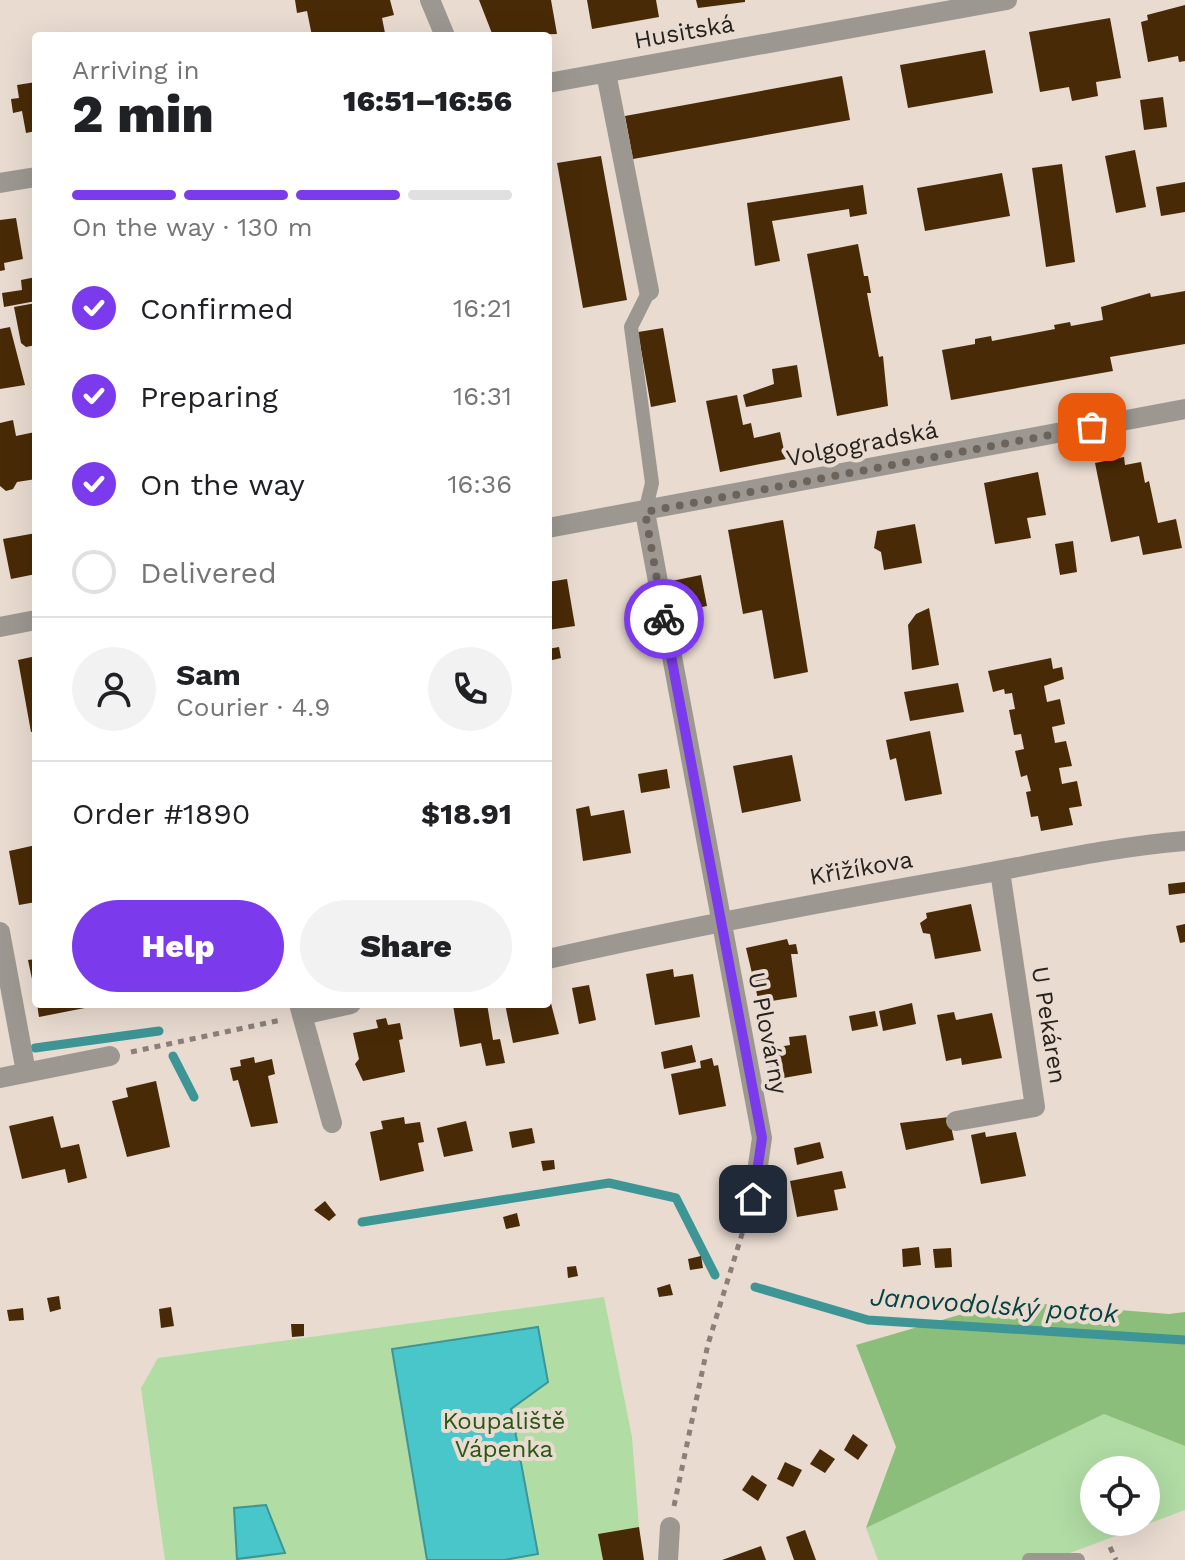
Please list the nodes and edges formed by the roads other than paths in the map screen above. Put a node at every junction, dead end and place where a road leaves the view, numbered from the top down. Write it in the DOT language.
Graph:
graph roads {
  1 [pos="430,0"];
  2 [pos="1007,0"];
  3 [pos="443,32"];
  4 [pos="606,73"];
  5 [pos="552,82"];
  6 [pos="32,178"];
  7 [pos="0,183"];
  8 [pos="649,291"];
  9 [pos="1185,409"];
  10 [pos="645,512"];
  11 [pos="552,527"];
  12 [pos="32,621"];
  13 [pos="0,627"];
  14 [pos="1185,841"];
  15 [pos="1000,871"];
  16 [pos="719,920"];
  17 [pos="0,932"];
  18 [pos="552,958"];
  19 [pos="301,1010"];
  20 [pos="110,1056"];
  21 [pos="26,1072"];
  22 [pos="0,1078"];
  23 [pos="956,1121"];
  24 [pos="332,1123"];
  25 [pos="753,1199"];
  26 [pos="670,1527"];
  27 [pos="668,1560"];
  28 [pos="1029,1560"];
  29 [pos="1078,1560"];
  1 -- 3 [label="street"];
  2 -- 4 [label="street, Husitská"];
  4 -- 5 [label="street, Husitská"];
  4 -- 8 [label="street, Husitská"];
  6 -- 7 [label="street"];
  8 -- 10 [label="lane"];
  9 -- 10 [label="street, Volgogradská"];
  10 -- 11 [label="street, Volgogradská"];
  10 -- 16 [label="street, U Plovárny"];
  12 -- 13 [label="street"];
  14 -- 15 [label="street, Křižíkova"];
  15 -- 16 [label="street, Křižíkova"];
  15 -- 23 [label="street, U Pekáren"];
  16 -- 18 [label="street, Křižíkova"];
  16 -- 25 [label="street, U Plovárny"];
  17 -- 21 [label="street"];
  19 -- 24 [label="street"];
  20 -- 21 [label="street"];
  21 -- 22 [label="street"];
  26 -- 27 [label="street"];
  28 -- 29 [label="lane"];
}
